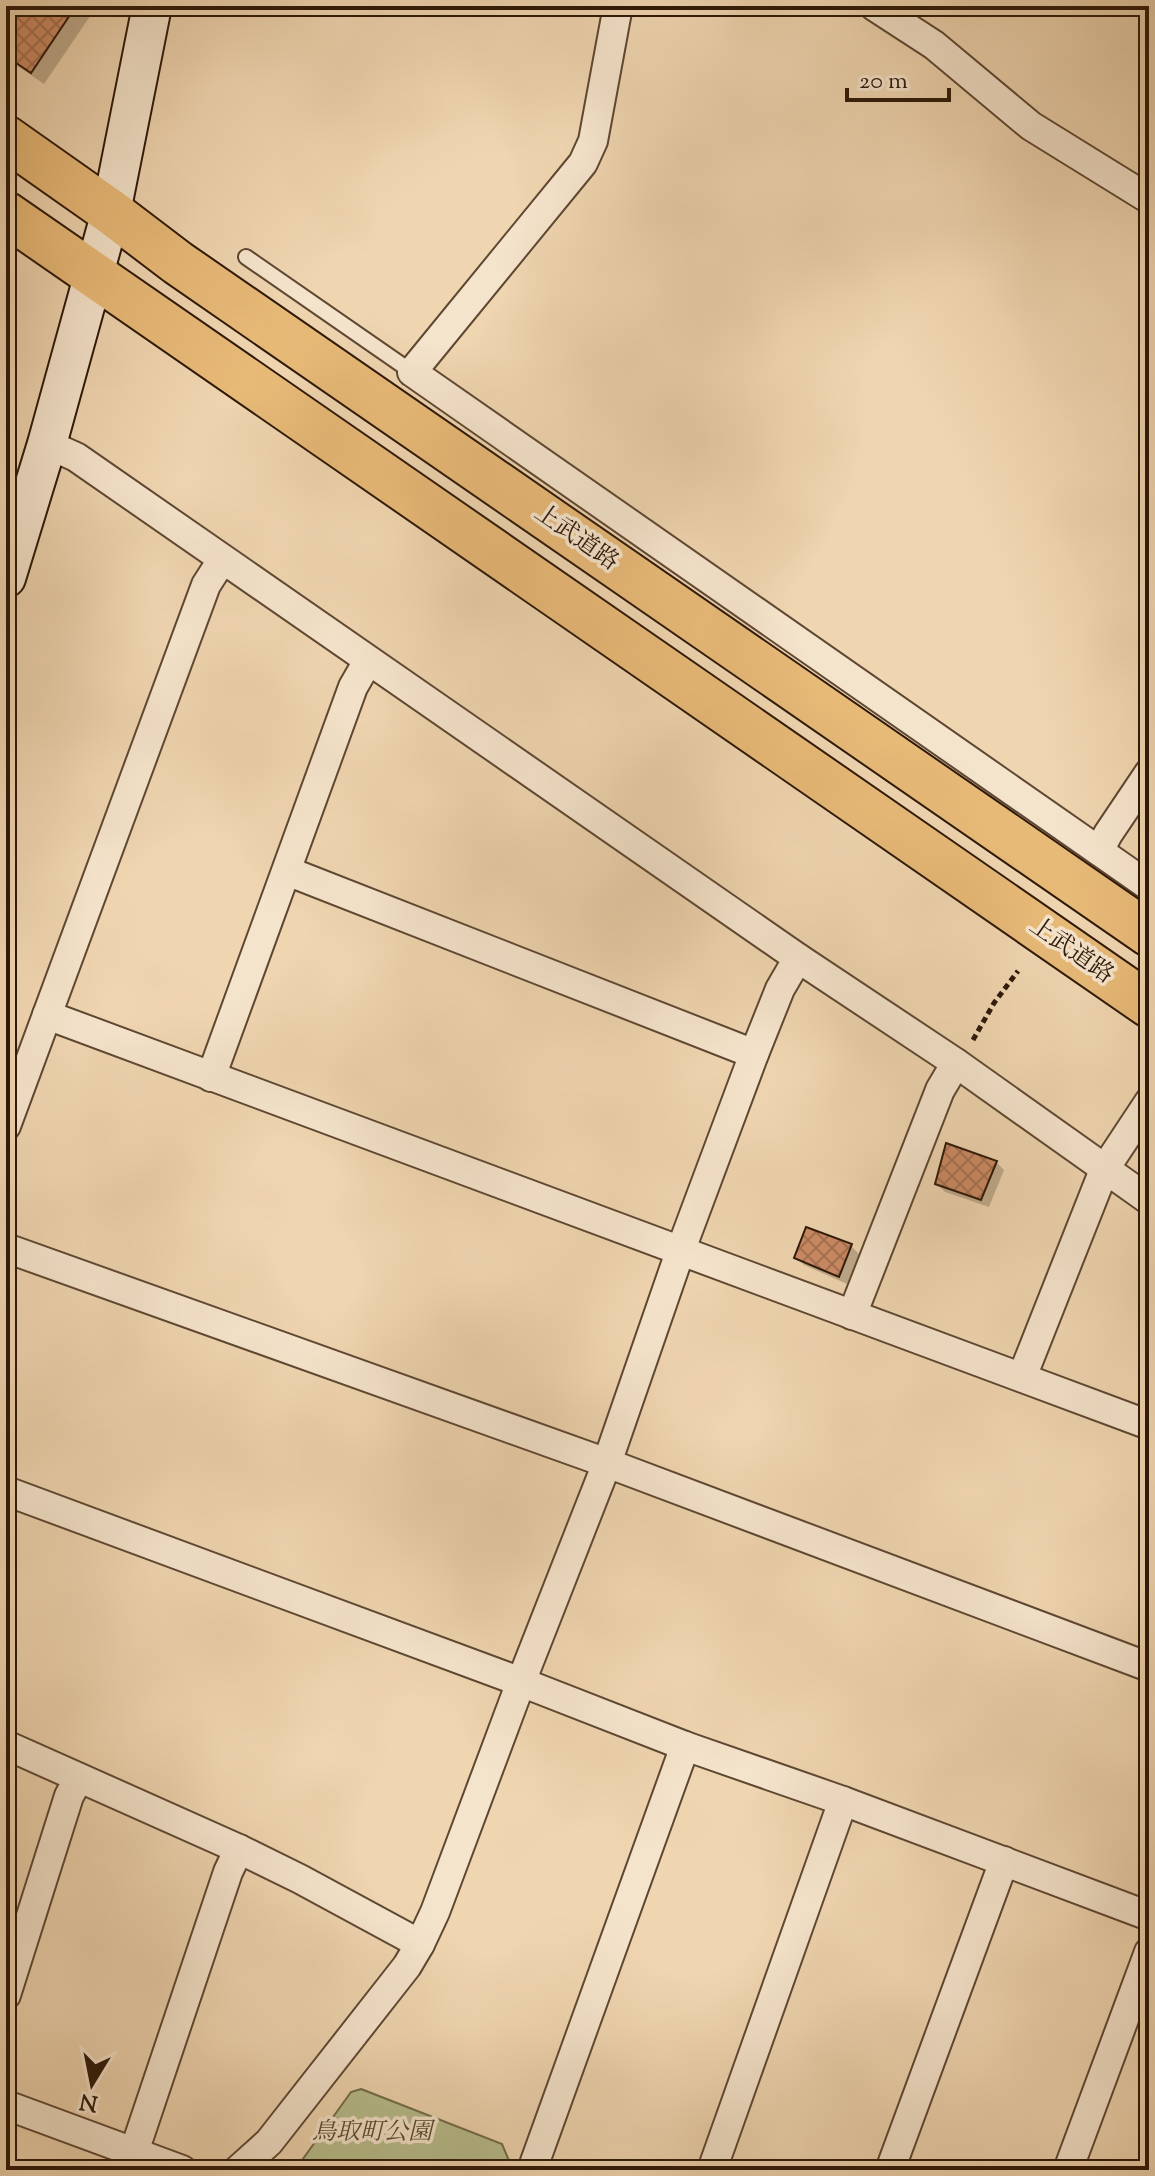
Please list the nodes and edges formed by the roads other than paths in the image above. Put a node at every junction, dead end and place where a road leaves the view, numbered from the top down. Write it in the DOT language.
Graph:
graph roads {
  1 [pos="152,6"];
  2 [pos="618,6"];
  3 [pos="874,6"];
  4 [pos="6,138"];
  5 [pos="1149,199"];
  6 [pos="111,212"];
  7 [pos="6,214"];
  8 [pos="246,257"];
  9 [pos="95,276"];
  10 [pos="412,372"];
  11 [pos="47,444"];
  12 [pos="222,560"];
  13 [pos="6,578"];
  14 [pos="368,661"];
  15 [pos="1149,773"];
  16 [pos="1099,851"];
  17 [pos="287,871"];
  18 [pos="1149,886"];
  19 [pos="1149,934"];
  20 [pos="798,958"];
  21 [pos="1149,1005"];
  22 [pos="47,1015"];
  23 [pos="754,1054"];
  24 [pos="962,1056"];
  25 [pos="211,1077"];
  26 [pos="1149,1102"];
  27 [pos="6,1126"];
  28 [pos="1104,1170"];
  29 [pos="1149,1200"];
  30 [pos="6,1248"];
  31 [pos="680,1252"];
  32 [pos="852,1315"];
  33 [pos="1022,1377"];
  34 [pos="1149,1425"];
  35 [pos="607,1463"];
  36 [pos="6,1491"];
  37 [pos="1149,1667"];
  38 [pos="521,1682"];
  39 [pos="6,1745"];
  40 [pos="685,1746"];
  41 [pos="79,1778"];
  42 [pos="843,1801"];
  43 [pos="239,1849"];
  44 [pos="1004,1861"];
  45 [pos="1149,1916"];
  46 [pos="14,1940"];
  47 [pos="420,1944"];
  48 [pos="1149,1952"];
  49 [pos="6,1995"];
  50 [pos="6,2105"];
  51 [pos="134,2152"];
  52 [pos="182,2170"];
  53 [pos="238,2170"];
  54 [pos="532,2170"];
  55 [pos="712,2170"];
  56 [pos="890,2170"];
  57 [pos="1068,2170"];
  1 -- 6 [label="street"];
  2 -- 10 [label="street"];
  3 -- 5 [label="street"];
  4 -- 6 [label="highway, 上武道路"];
  6 -- 9 [label="street"];
  6 -- 19 [label="highway, 上武道路"];
  7 -- 9 [label="highway, 上武道路"];
  8 -- 10 [label="lane"];
  9 -- 11 [label="street"];
  9 -- 21 [label="highway, 上武道路"];
  10 -- 16 [label="street"];
  11 -- 12 [label="street"];
  11 -- 13 [label="street"];
  12 -- 14 [label="street"];
  12 -- 22 [label="street"];
  14 -- 17 [label="street"];
  14 -- 20 [label="street"];
  15 -- 16 [label="street"];
  16 -- 18 [label="street"];
  17 -- 23 [label="street"];
  17 -- 25 [label="street"];
  20 -- 23 [label="street"];
  20 -- 24 [label="street"];
  22 -- 25 [label="street"];
  22 -- 27 [label="street"];
  23 -- 31 [label="street"];
  24 -- 28 [label="street"];
  24 -- 32 [label="street"];
  25 -- 31 [label="street"];
  26 -- 28 [label="street"];
  28 -- 29 [label="street"];
  28 -- 33 [label="street"];
  30 -- 35 [label="street"];
  31 -- 32 [label="street"];
  31 -- 35 [label="street"];
  32 -- 33 [label="street"];
  33 -- 34 [label="street"];
  35 -- 37 [label="street"];
  35 -- 38 [label="street"];
  36 -- 38 [label="street"];
  38 -- 40 [label="street"];
  38 -- 47 [label="street"];
  39 -- 41 [label="street"];
  40 -- 42 [label="street"];
  40 -- 54 [label="street"];
  41 -- 43 [label="street"];
  41 -- 46 [label="street"];
  42 -- 44 [label="street"];
  42 -- 55 [label="street"];
  43 -- 47 [label="street"];
  43 -- 51 [label="street"];
  44 -- 45 [label="street"];
  44 -- 56 [label="street"];
  46 -- 49 [label="street"];
  47 -- 53 [label="street"];
  48 -- 57 [label="street"];
  50 -- 51 [label="street"];
  51 -- 52 [label="street"];
}
